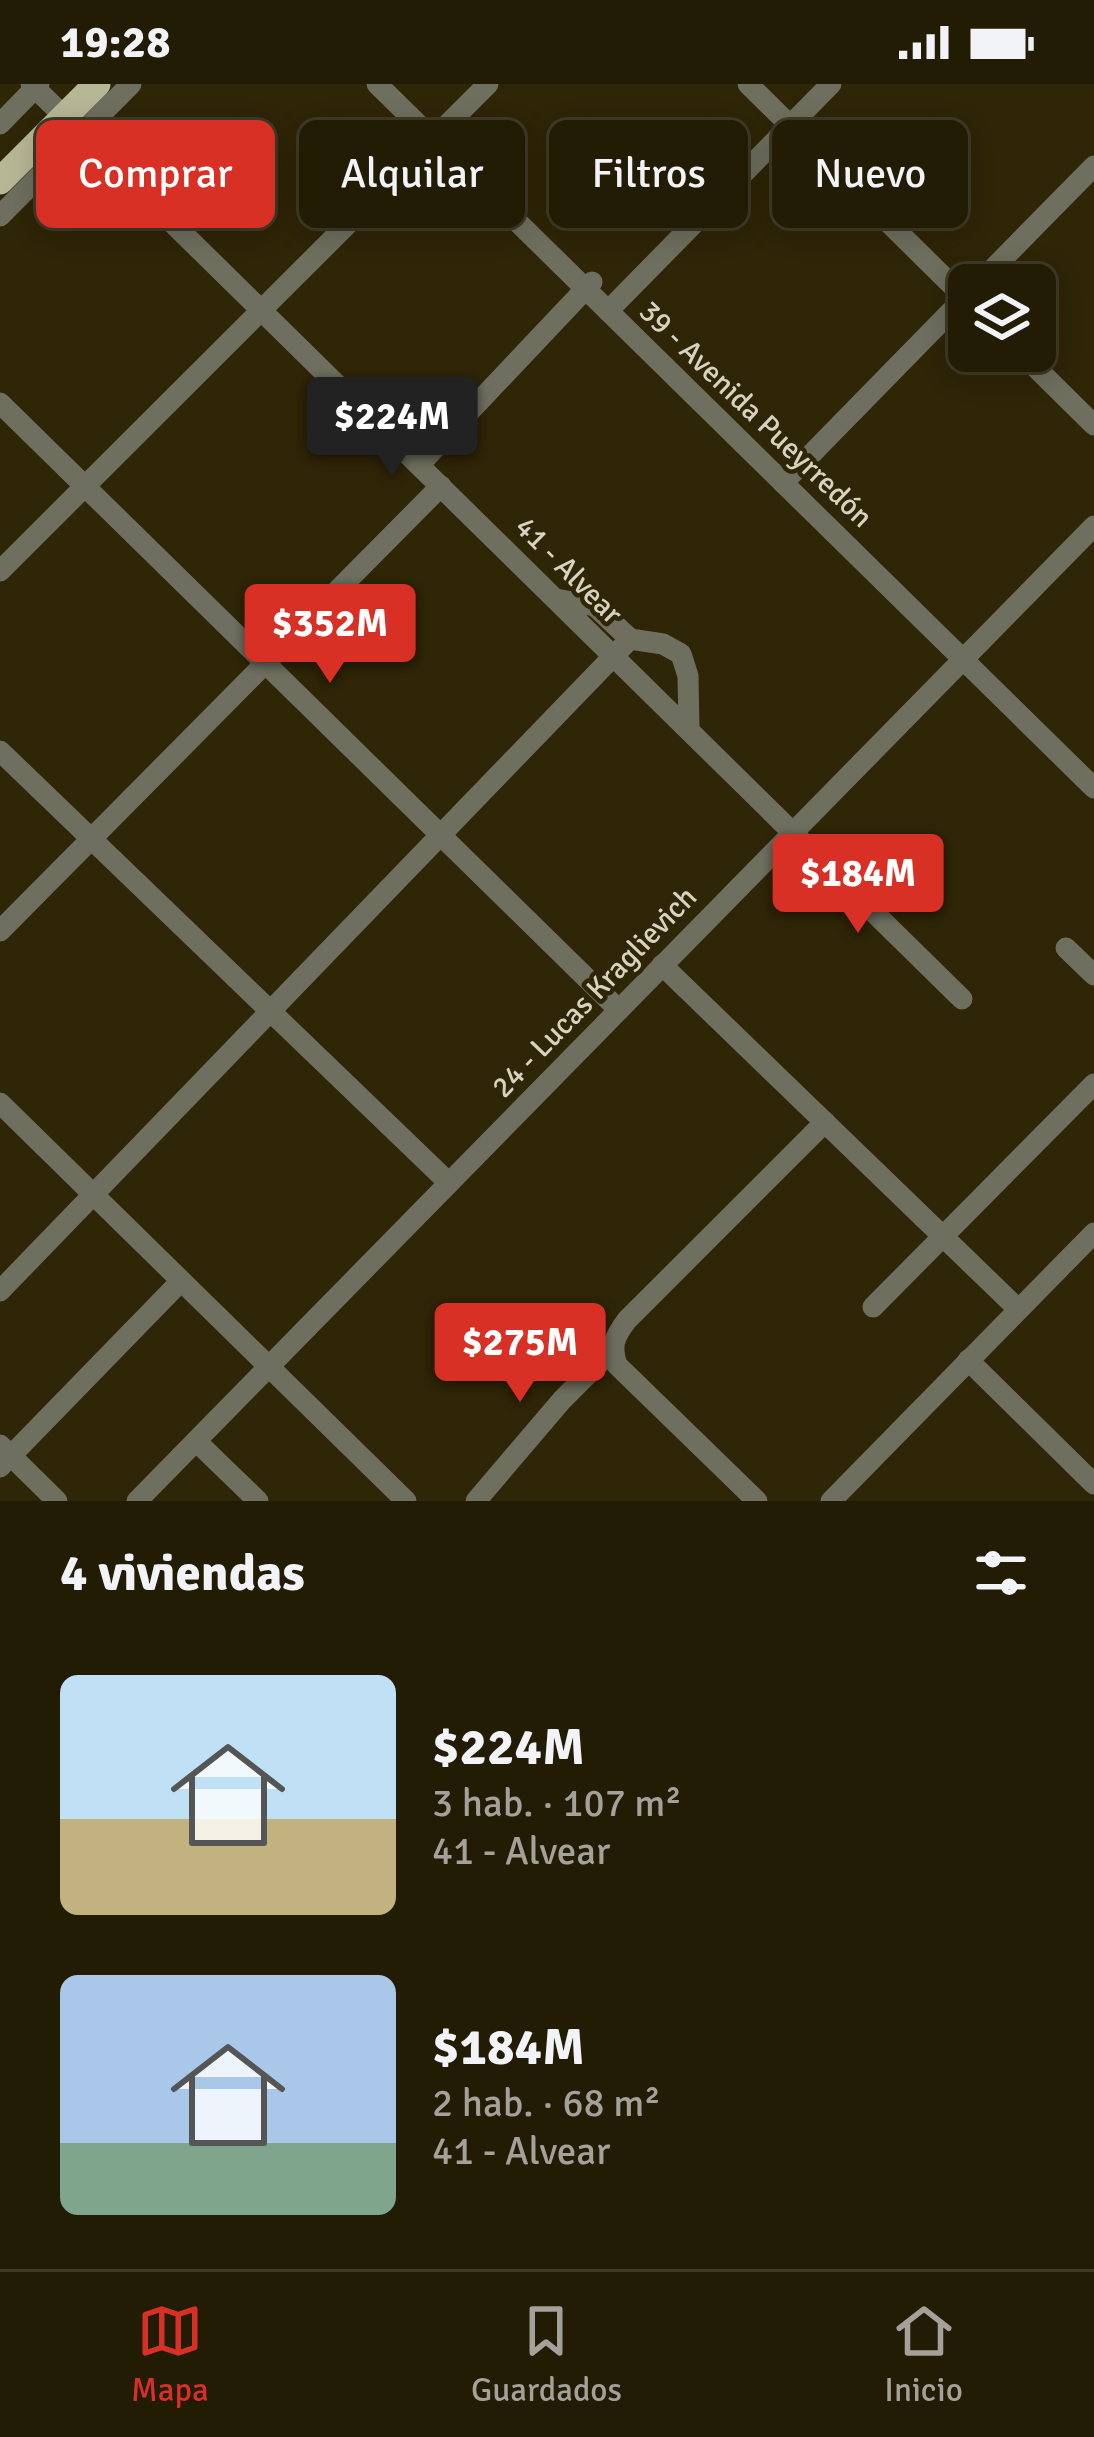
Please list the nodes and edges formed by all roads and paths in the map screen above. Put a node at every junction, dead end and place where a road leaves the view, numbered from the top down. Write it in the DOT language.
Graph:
graph roads {
  1 [pos="97,84"];
  2 [pos="131,84"];
  3 [pos="377,84"];
  4 [pos="392,84"];
  5 [pos="488,84"];
  6 [pos="748,84"];
  7 [pos="831,84"];
  8 [pos="53,99"];
  9 [pos="419,120"];
  10 [pos="423,120"];
  11 [pos="453,120"];
  12 [pos="785,120"];
  13 [pos="795,120"];
  14 [pos="0,124"];
  15 [pos="772,143"];
  16 [pos="0,158"];
  17 [pos="1094,166"];
  18 [pos="0,181"];
  19 [pos="0,216"];
  20 [pos="525,222"];
  21 [pos="345,228"];
  22 [pos="900,228"];
  23 [pos="999,264"];
  24 [pos="948,273"];
  25 [pos="589,285"];
  26 [pos="612,307"];
  27 [pos="262,311"];
  28 [pos="948,316"];
  29 [pos="1040,372"];
  30 [pos="0,403"];
  31 [pos="1094,425"];
  32 [pos="418,465"];
  33 [pos="787,478"];
  34 [pos="84,486"];
  35 [pos="440,486"];
  36 [pos="1094,526"];
  37 [pos="0,571"];
  38 [pos="555,599"];
  39 [pos="630,639"];
  40 [pos="967,655"];
  41 [pos="613,656"];
  42 [pos="266,663"];
  43 [pos="688,730"];
  44 [pos="0,751"];
  45 [pos="1094,773"];
  46 [pos="1094,788"];
  47 [pos="793,832"];
  48 [pos="441,835"];
  49 [pos="89,840"];
  50 [pos="0,931"];
  51 [pos="1066,948"];
  52 [pos="662,965"];
  53 [pos="1094,975"];
  54 [pos="962,999"];
  55 [pos="268,1009"];
  56 [pos="619,1010"];
  57 [pos="1094,1084"];
  58 [pos="0,1104"];
  59 [pos="825,1123"];
  60 [pos="449,1184"];
  61 [pos="93,1195"];
  62 [pos="1094,1233"];
  63 [pos="943,1237"];
  64 [pos="181,1281"];
  65 [pos="0,1291"];
  66 [pos="873,1306"];
  67 [pos="1018,1309"];
  68 [pos="614,1343"];
  69 [pos="968,1360"];
  70 [pos="269,1367"];
  71 [pos="196,1441"];
  72 [pos="4,1456"];
  73 [pos="1094,1484"];
  74 [pos="57,1501"];
  75 [pos="137,1501"];
  76 [pos="257,1501"];
  77 [pos="406,1501"];
  78 [pos="476,1501"];
  79 [pos="758,1501"];
  80 [pos="831,1501"];
  1 -- 8 [label="main road"];
  2 -- 8 [label="street"];
  3 -- 9 [label="street, 39 - Avenida Pueyrredón"];
  4 -- 10 [label="street, 39 - Avenida Pueyrredón"];
  5 -- 11 [label="street"];
  6 -- 12 [label="street"];
  7 -- 13 [label="street"];
  8 -- 14 [label="street"];
  8 -- 16 [label="main road"];
  8 -- 18 [label="main road"];
  8 -- 19 [label="street"];
  8 -- 27 [label="street, 41 - Alvear"];
  15 -- 26 [label="street"];
  17 -- 23 [label="street"];
  20 -- 25 [label="street, 39 - Avenida Pueyrredón"];
  21 -- 27 [label="street"];
  22 -- 24 [label="street"];
  25 -- 26 [label="street, 39 - Avenida Pueyrredón"];
  25 -- 32 [label="street"];
  26 -- 33 [label="street, 39 - Avenida Pueyrredón"];
  27 -- 32 [label="street, 41 - Alvear"];
  27 -- 34 [label="street"];
  28 -- 33 [label="street"];
  29 -- 31 [label="street"];
  30 -- 34 [label="street"];
  32 -- 35 [label="street, 41 - Alvear"];
  33 -- 40 [label="street, 39 - Avenida Pueyrredón"];
  34 -- 37 [label="street"];
  34 -- 42 [label="street"];
  35 -- 38 [label="street, 41 - Alvear"];
  35 -- 42 [label="street"];
  36 -- 40 [label="street, 24 - Lucas Kraglievich"];
  38 -- 39 [label="street"];
  38 -- 41 [label="street, 41 - Alvear"];
  39 -- 41 [label="street"];
  39 -- 43 [label="street"];
  40 -- 45 [label="street, 39 - Avenida Pueyrredón"];
  40 -- 46 [label="street, 39 - Avenida Pueyrredón"];
  40 -- 47 [label="street, 24 - Lucas Kraglievich"];
  41 -- 43 [label="street, 41 - Alvear"];
  41 -- 48 [label="street"];
  42 -- 48 [label="street"];
  42 -- 49 [label="street"];
  43 -- 47 [label="street, 41 - Alvear"];
  44 -- 49 [label="street"];
  47 -- 52 [label="street, 24 - Lucas Kraglievich"];
  47 -- 54 [label="street, 41 - Alvear"];
  48 -- 55 [label="street"];
  48 -- 56 [label="street"];
  49 -- 50 [label="street"];
  49 -- 55 [label="street"];
  51 -- 53 [label="street"];
  52 -- 56 [label="street, 24 - Lucas Kraglievich"];
  52 -- 59 [label="street"];
  55 -- 60 [label="street"];
  55 -- 61 [label="street"];
  56 -- 60 [label="street, 24 - Lucas Kraglievich"];
  57 -- 63 [label="street"];
  58 -- 61 [label="street"];
  59 -- 63 [label="street"];
  59 -- 68 [label="street"];
  60 -- 70 [label="street, 24 - Lucas Kraglievich"];
  61 -- 64 [label="street"];
  61 -- 65 [label="street"];
  62 -- 67 [label="street"];
  63 -- 66 [label="street"];
  63 -- 67 [label="street"];
  64 -- 70 [label="street"];
  64 -- 72 [label="street"];
  67 -- 69 [label="street"];
  68 -- 78 [label="street"];
  68 -- 79 [label="street"];
  69 -- 73 [label="street"];
  69 -- 80 [label="street"];
  70 -- 71 [label="street, 24 - Lucas Kraglievich"];
  70 -- 77 [label="street"];
  71 -- 75 [label="street, 24 - Lucas Kraglievich"];
  71 -- 76 [label="street"];
  72 -- 74 [label="street"];
}
